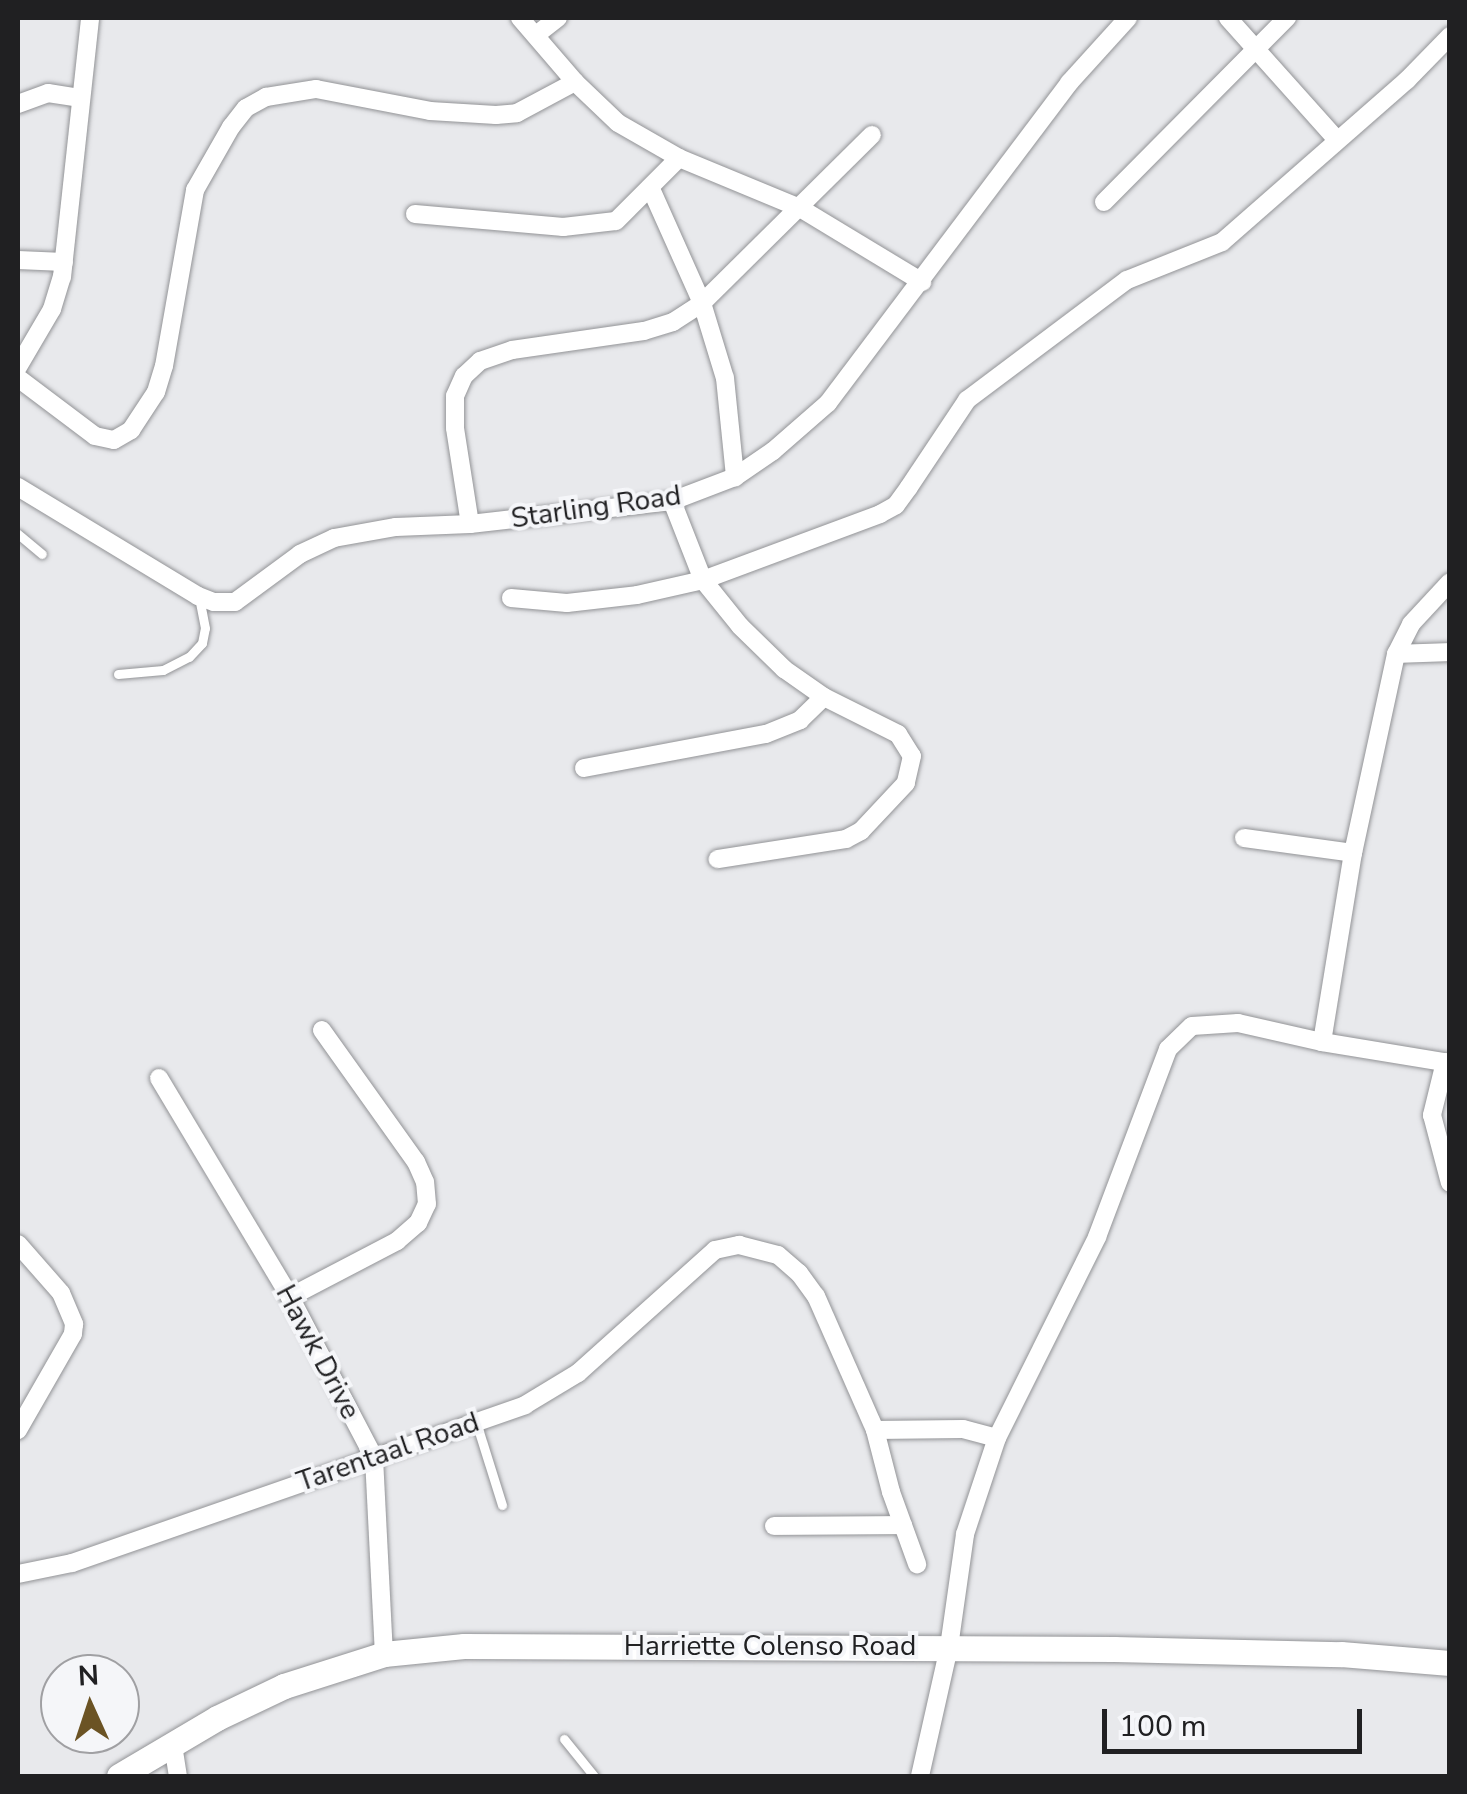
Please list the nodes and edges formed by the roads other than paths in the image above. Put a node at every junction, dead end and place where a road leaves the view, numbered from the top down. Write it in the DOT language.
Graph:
graph roads {
  1 [pos="90,18"];
  2 [pos="520,18"];
  3 [pos="558,18"];
  4 [pos="1128,18"];
  5 [pos="1228,18"];
  6 [pos="1287,18"];
  7 [pos="536,35"];
  8 [pos="1450,36"];
  9 [pos="1254,48"];
  10 [pos="576,82"];
  11 [pos="78,98"];
  12 [pos="18,104"];
  13 [pos="872,135"];
  14 [pos="1337,140"];
  15 [pos="679,158"];
  16 [pos="651,189"];
  17 [pos="1104,202"];
  18 [pos="800,208"];
  19 [pos="416,214"];
  20 [pos="18,260"];
  21 [pos="64,262"];
  22 [pos="922,282"];
  23 [pos="702,303"];
  24 [pos="18,367"];
  25 [pos="18,378"];
  26 [pos="735,477"];
  27 [pos="18,486"];
  28 [pos="672,501"];
  29 [pos="470,524"];
  30 [pos="18,534"];
  31 [pos="42,554"];
  32 [pos="703,580"];
  33 [pos="1450,582"];
  34 [pos="198,596"];
  35 [pos="511,598"];
  36 [pos="1450,652"];
  37 [pos="1396,654"];
  38 [pos="118,674"];
  39 [pos="824,697"];
  40 [pos="584,768"];
  41 [pos="1244,838"];
  42 [pos="1353,854"];
  43 [pos="718,858"];
  44 [pos="322,1030"];
  45 [pos="1322,1042"];
  46 [pos="1447,1062"];
  47 [pos="159,1078"];
  48 [pos="1450,1183"];
  49 [pos="18,1244"];
  50 [pos="290,1297"];
  51 [pos="476,1422"];
  52 [pos="18,1430"];
  53 [pos="875,1430"];
  54 [pos="997,1438"];
  55 [pos="374,1458"];
  56 [pos="502,1504"];
  57 [pos="903,1525"];
  58 [pos="774,1526"];
  59 [pos="918,1564"];
  60 [pos="18,1574"];
  61 [pos="949,1647"];
  62 [pos="384,1654"];
  63 [pos="1450,1664"];
  64 [pos="564,1739"];
  65 [pos="173,1745"];
  66 [pos="118,1776"];
  67 [pos="178,1776"];
  68 [pos="594,1776"];
  69 [pos="920,1776"];
  1 -- 11 [label="street"];
  2 -- 7 [label="street"];
  3 -- 7 [label="street"];
  4 -- 22 [label="street, Starling Road"];
  5 -- 9 [label="street"];
  6 -- 9 [label="street"];
  7 -- 10 [label="street"];
  8 -- 14 [label="street"];
  9 -- 14 [label="street"];
  9 -- 17 [label="street"];
  10 -- 15 [label="street"];
  10 -- 25 [label="street"];
  11 -- 12 [label="street"];
  11 -- 21 [label="street"];
  13 -- 18 [label="street"];
  14 -- 32 [label="street"];
  15 -- 16 [label="street"];
  15 -- 18 [label="street"];
  16 -- 19 [label="street"];
  16 -- 23 [label="street"];
  18 -- 22 [label="street"];
  18 -- 23 [label="street"];
  20 -- 21 [label="street"];
  21 -- 24 [label="street"];
  22 -- 26 [label="street, Starling Road"];
  23 -- 26 [label="street"];
  23 -- 29 [label="street"];
  26 -- 28 [label="street, Starling Road"];
  27 -- 34 [label="street"];
  28 -- 29 [label="street, Starling Road"];
  28 -- 32 [label="street"];
  29 -- 34 [label="street, Starling Road"];
  30 -- 31 [label="lane"];
  32 -- 35 [label="street"];
  32 -- 39 [label="street"];
  33 -- 37 [label="street"];
  34 -- 38 [label="lane"];
  36 -- 37 [label="street"];
  37 -- 42 [label="street"];
  39 -- 40 [label="street"];
  39 -- 43 [label="street"];
  41 -- 42 [label="street"];
  42 -- 45 [label="street"];
  44 -- 50 [label="street"];
  45 -- 46 [label="street"];
  45 -- 54 [label="street"];
  46 -- 48 [label="street"];
  47 -- 50 [label="street, Hawk Drive"];
  49 -- 52 [label="street"];
  50 -- 55 [label="street, Hawk Drive"];
  51 -- 53 [label="street, Tarentaal Road"];
  51 -- 55 [label="street, Tarentaal Road"];
  51 -- 56 [label="lane"];
  53 -- 54 [label="street"];
  53 -- 57 [label="street"];
  54 -- 61 [label="street"];
  55 -- 60 [label="street, Tarentaal Road"];
  55 -- 62 [label="street, Hawk Drive"];
  57 -- 58 [label="street"];
  57 -- 59 [label="street"];
  61 -- 62 [label="street, Harriette Colenso Road"];
  61 -- 63 [label="street, Harriette Colenso Road"];
  61 -- 69 [label="street"];
  62 -- 65 [label="street, Harriette Colenso Road"];
  64 -- 68 [label="lane"];
  65 -- 66 [label="street, Harriette Colenso Road"];
  65 -- 67 [label="street"];
}
